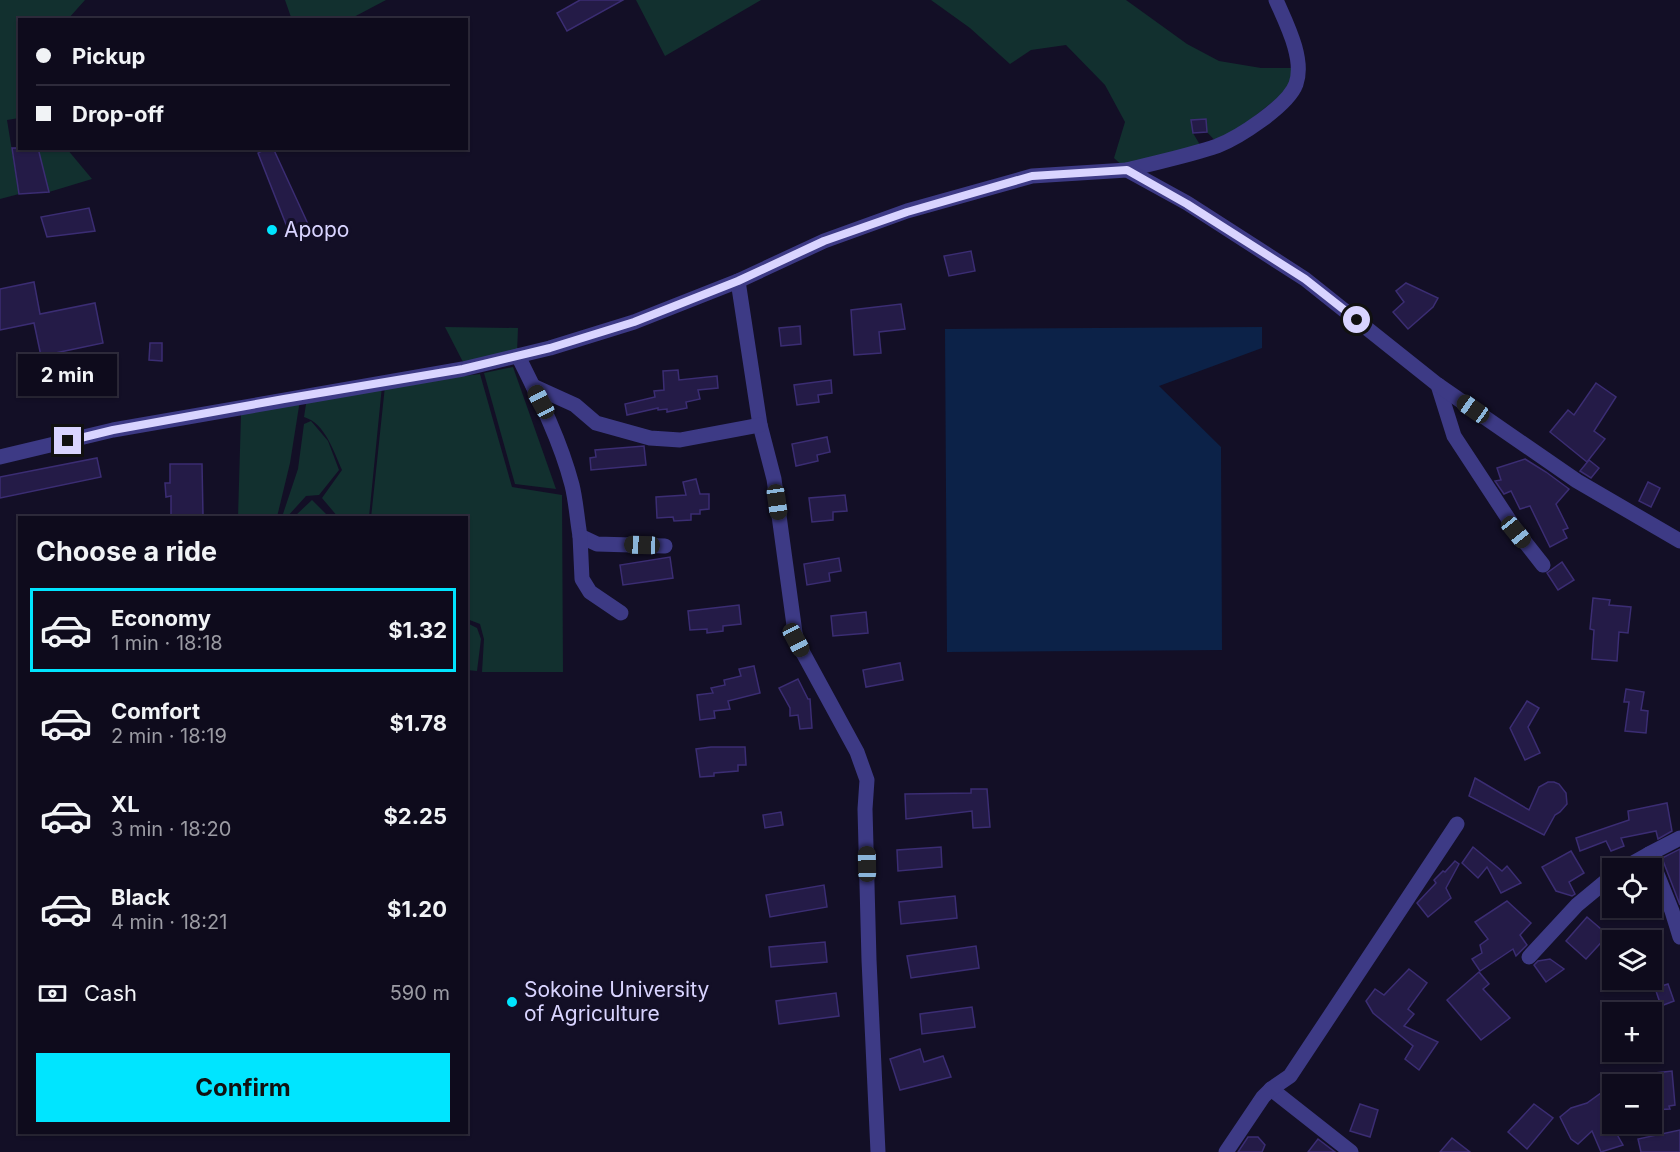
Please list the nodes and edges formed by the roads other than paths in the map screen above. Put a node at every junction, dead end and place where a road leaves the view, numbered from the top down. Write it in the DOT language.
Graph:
graph roads {
  1 [pos="1276,0"];
  2 [pos="1127,170"];
  3 [pos="738,281"];
  4 [pos="518,356"];
  5 [pos="1438,385"];
  6 [pos="533,386"];
  7 [pos="760,425"];
  8 [pos="0,457"];
  9 [pos="580,536"];
  10 [pos="1680,541"];
  11 [pos="665,546"];
  12 [pos="1543,565"];
  13 [pos="621,613"];
  14 [pos="1457,824"];
  15 [pos="1680,838"];
  16 [pos="1649,854"];
  17 [pos="1642,858"];
  18 [pos="1602,884"];
  19 [pos="1680,937"];
  20 [pos="1529,957"];
  21 [pos="1271,1089"];
  22 [pos="878,1152"];
  23 [pos="1226,1152"];
  24 [pos="1351,1152"];
  1 -- 2 [label="street"];
  2 -- 3 [label="street"];
  2 -- 5 [label="street"];
  3 -- 4 [label="street"];
  3 -- 7 [label="street"];
  4 -- 6 [label="street"];
  4 -- 8 [label="street"];
  5 -- 10 [label="street"];
  5 -- 12 [label="street"];
  6 -- 7 [label="street"];
  6 -- 9 [label="street"];
  7 -- 22 [label="street"];
  9 -- 11 [label="street"];
  9 -- 13 [label="street"];
  14 -- 21 [label="street"];
  15 -- 16 [label="street"];
  16 -- 17 [label="street"];
  16 -- 19 [label="street"];
  18 -- 20 [label="street"];
  21 -- 23 [label="street"];
  21 -- 24 [label="street"];
}
